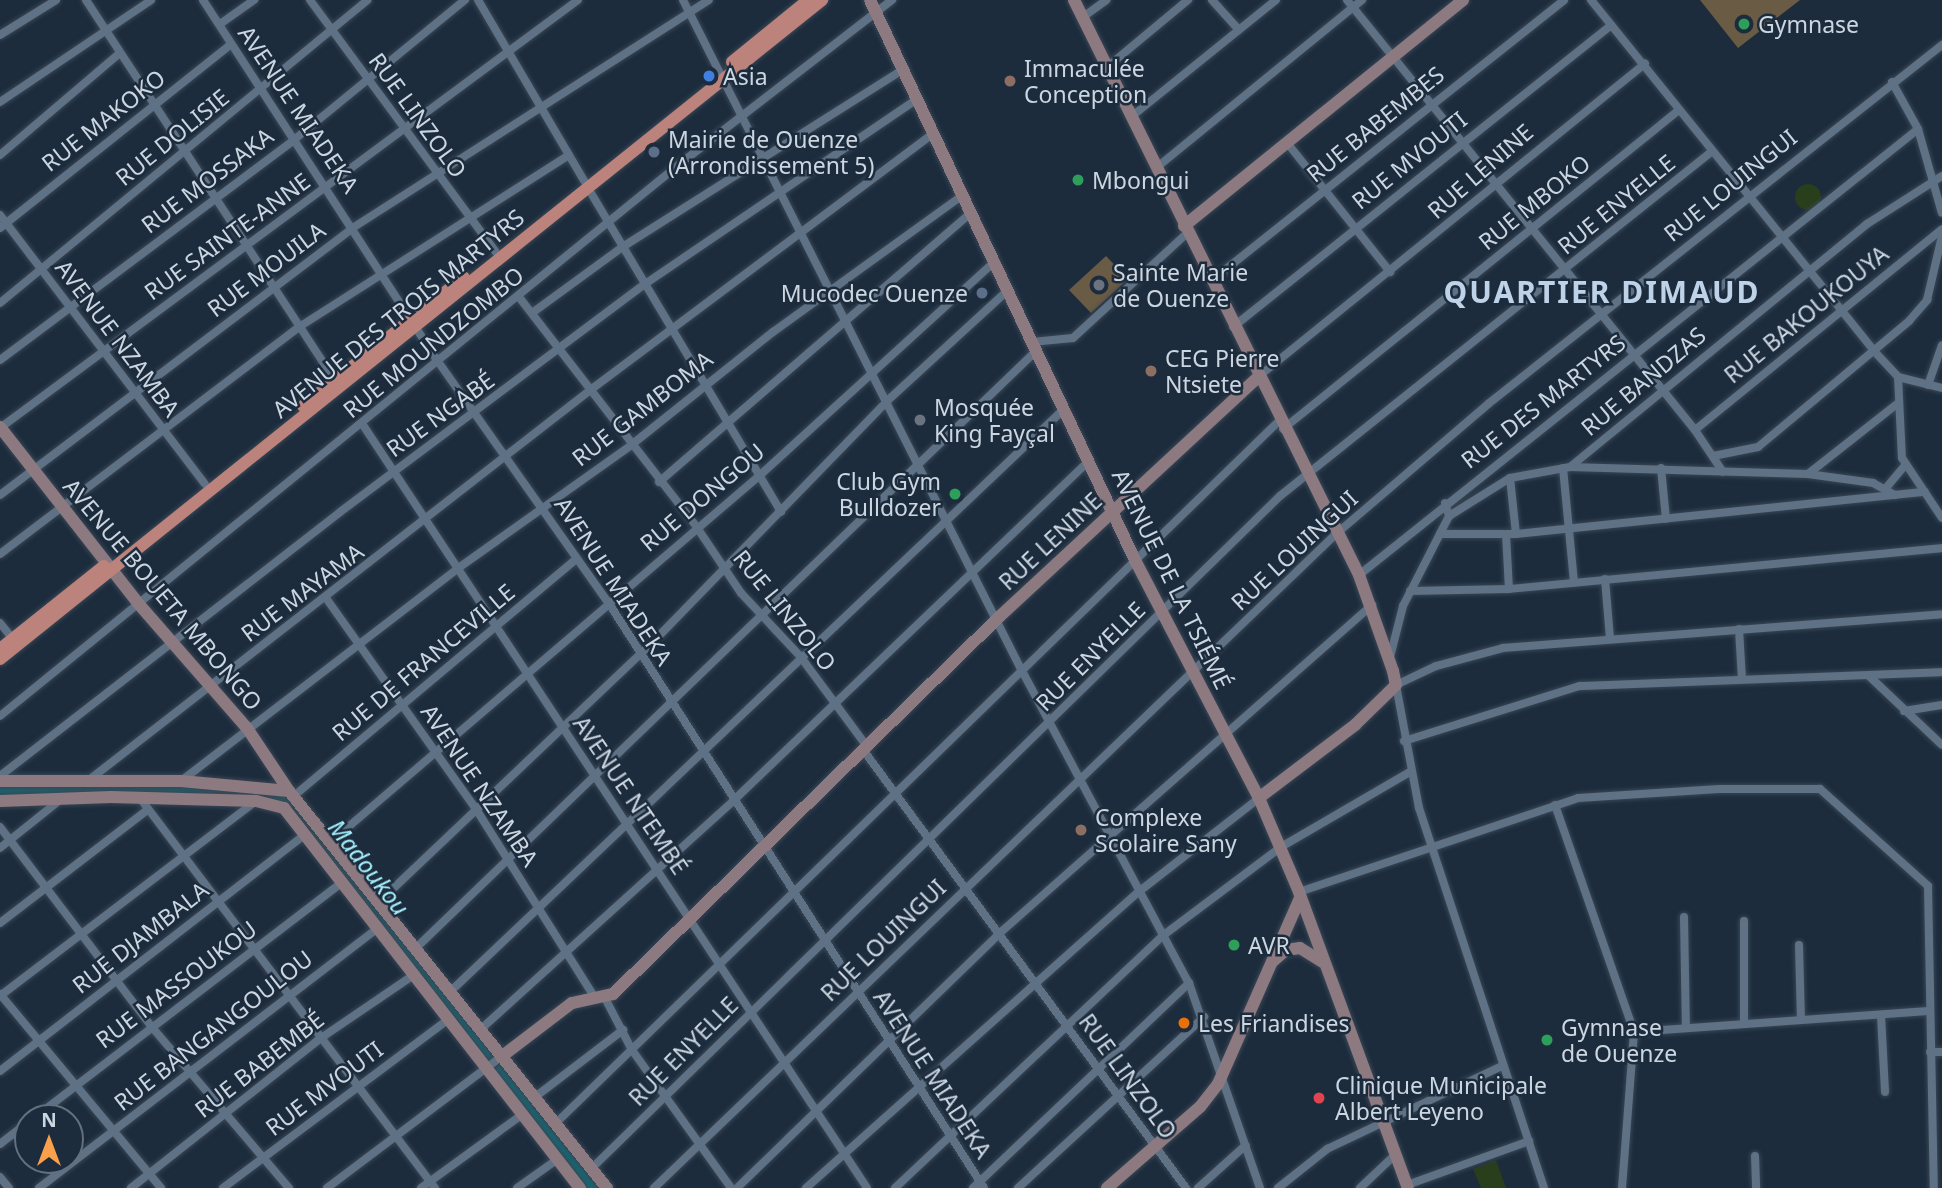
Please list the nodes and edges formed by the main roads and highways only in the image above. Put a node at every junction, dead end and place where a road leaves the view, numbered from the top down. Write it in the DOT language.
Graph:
graph roads {
  1 [pos="808,0"];
  2 [pos="822,0"];
  3 [pos="870,0"];
  4 [pos="1074,0"];
  5 [pos="1462,0"];
  6 [pos="722,75"];
  7 [pos="586,184"];
  8 [pos="1186,229"];
  9 [pos="415,322"];
  10 [pos="1258,377"];
  11 [pos="0,428"];
  12 [pos="1114,510"];
  13 [pos="109,567"];
  14 [pos="0,649"];
  15 [pos="0,659"];
  16 [pos="0,778"];
  17 [pos="292,793"];
  18 [pos="1259,798"];
  19 [pos="0,801"];
  20 [pos="1299,895"];
  21 [pos="1267,967"];
  22 [pos="1327,968"];
  23 [pos="503,1056"];
  24 [pos="1407,1186"];
  25 [pos="580,1188"];
  26 [pos="607,1188"];
  27 [pos="1108,1188"];
  1 -- 6 [label="main road, AVENUE DES TROIS MARTYRS"];
  2 -- 6 [label="main road, AVENUE DES TROIS MARTYRS"];
  3 -- 12 [label="main road, AVENUE DE LA TSIÉMÉ"];
  4 -- 8 [label="main road"];
  5 -- 8 [label="main road"];
  6 -- 7 [label="main road, AVENUE DES TROIS MARTYRS"];
  7 -- 9 [label="main road, AVENUE DES TROIS MARTYRS"];
  7 -- 9 [label="main road, AVENUE DES TROIS MARTYRS"];
  8 -- 10 [label="main road"];
  9 -- 13 [label="main road, AVENUE DES TROIS MARTYRS"];
  9 -- 13 [label="main road, AVENUE DES TROIS MARTYRS"];
  10 -- 12 [label="main road, RUE LENINE"];
  10 -- 18 [label="main road"];
  11 -- 13 [label="main road, AVENUE BOUETA MBONGO"];
  12 -- 18 [label="main road, AVENUE DE LA TSIÉMÉ"];
  12 -- 23 [label="main road, RUE LENINE"];
  13 -- 14 [label="main road, AVENUE DES TROIS MARTYRS"];
  13 -- 15 [label="main road, AVENUE DES TROIS MARTYRS"];
  13 -- 17 [label="main road, AVENUE BOUETA MBONGO"];
  16 -- 17 [label="main road"];
  17 -- 23 [label="main road, AVENUE BOUETA MBONGO"];
  18 -- 20 [label="main road, AVENUE DE LA TSIÉMÉ"];
  19 -- 25 [label="main road"];
  20 -- 21 [label="main road"];
  20 -- 22 [label="main road, AVENUE DE LA TSIÉMÉ"];
  21 -- 22 [label="main road"];
  21 -- 27 [label="main road"];
  22 -- 24 [label="main road, AVENUE DE LA TSIÉMÉ"];
  23 -- 26 [label="main road, AVENUE BOUETA MBONGO"];
}
